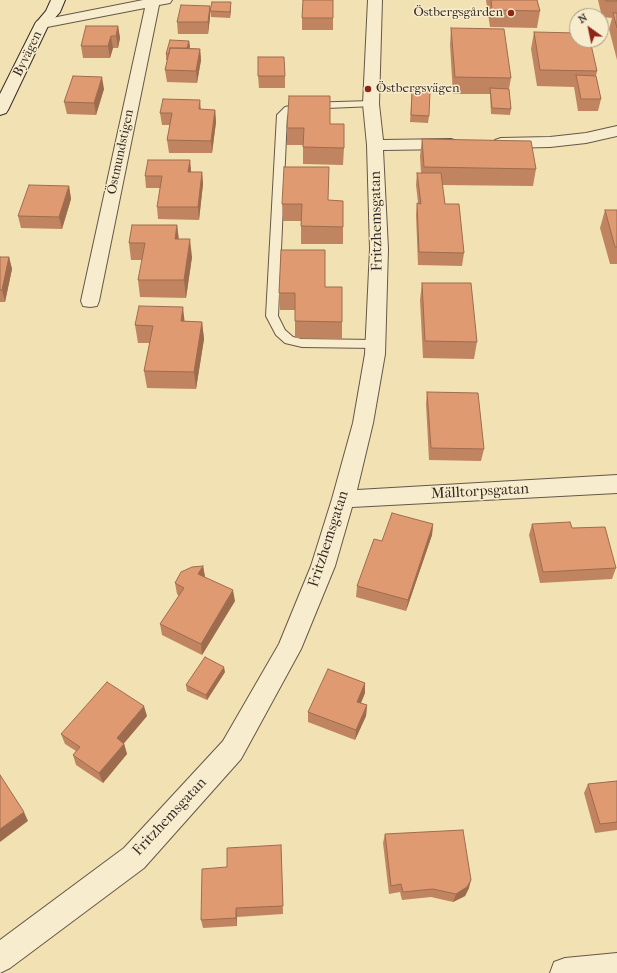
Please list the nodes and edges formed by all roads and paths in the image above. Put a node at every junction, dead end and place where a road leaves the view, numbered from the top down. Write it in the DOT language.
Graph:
graph roads {
  1 [pos="58,0"];
  2 [pos="374,0"];
  3 [pos="159,1"];
  4 [pos="42,24"];
  5 [pos="371,104"];
  6 [pos="0,110"];
  7 [pos="617,131"];
  8 [pos="463,144"];
  9 [pos="485,144"];
  10 [pos="375,145"];
  11 [pos="90,301"];
  12 [pos="375,344"];
  13 [pos="617,484"];
  14 [pos="343,499"];
  15 [pos="0,958"];
  16 [pos="617,968"];
  17 [pos="565,973"];
  1 -- 4 [label="street, Byvägen"];
  2 -- 5 [label="street, Fritzhemsgatan"];
  3 -- 4 [label="street"];
  3 -- 11 [label="street, Östmundstigen"];
  4 -- 6 [label="street, Byvägen"];
  5 -- 10 [label="street, Fritzhemsgatan"];
  5 -- 12 [label="lane"];
  7 -- 9 [label="street"];
  8 -- 10 [label="street"];
  10 -- 12 [label="street, Fritzhemsgatan"];
  12 -- 14 [label="street, Fritzhemsgatan"];
  13 -- 14 [label="street, Mälltorpsgatan"];
  14 -- 15 [label="street, Fritzhemsgatan"];
  16 -- 17 [label="street"];
}
